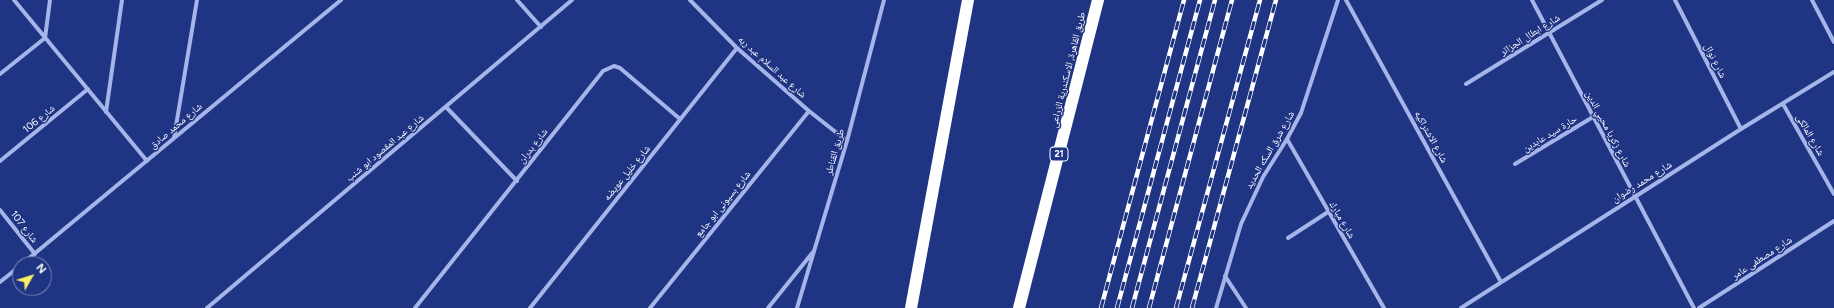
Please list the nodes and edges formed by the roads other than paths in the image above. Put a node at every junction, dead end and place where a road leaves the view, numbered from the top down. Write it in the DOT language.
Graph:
graph roads {
  1 [pos="14,0"];
  2 [pos="50,0"];
  3 [pos="122,0"];
  4 [pos="198,0"];
  5 [pos="341,0"];
  6 [pos="517,0"];
  7 [pos="572,0"];
  8 [pos="690,0"];
  9 [pos="884,0"];
  10 [pos="968,0"];
  11 [pos="1098,0"];
  12 [pos="1338,0"];
  13 [pos="1346,0"];
  14 [pos="1532,0"];
  15 [pos="1602,0"];
  16 [pos="1674,0"];
  17 [pos="1812,0"];
  18 [pos="540,27"];
  19 [pos="1549,33"];
  20 [pos="45,38"];
  21 [pos="1834,42"];
  22 [pos="737,48"];
  23 [pos="1834,72"];
  24 [pos="0,74"];
  25 [pos="1466,84"];
  26 [pos="88,89"];
  27 [pos="1783,104"];
  28 [pos="446,107"];
  29 [pos="809,111"];
  30 [pos="106,112"];
  31 [pos="1593,117"];
  32 [pos="680,119"];
  33 [pos="1741,129"];
  34 [pos="174,138"];
  35 [pos="1287,139"];
  36 [pos="846,141"];
  37 [pos="0,161"];
  38 [pos="147,161"];
  39 [pos="1515,164"];
  40 [pos="517,181"];
  41 [pos="1834,194"];
  42 [pos="1634,197"];
  43 [pos="0,210"];
  44 [pos="1328,212"];
  45 [pos="1834,221"];
  46 [pos="1288,238"];
  47 [pos="814,250"];
  48 [pos="34,254"];
  49 [pos="32,256"];
  50 [pos="12,272"];
  51 [pos="1225,276"];
  52 [pos="0,282"];
  53 [pos="1501,282"];
  54 [pos="207,308"];
  55 [pos="415,308"];
  56 [pos="530,308"];
  57 [pos="650,308"];
  58 [pos="768,308"];
  59 [pos="797,308"];
  60 [pos="911,308"];
  61 [pos="1019,308"];
  62 [pos="1216,308"];
  63 [pos="1246,308"];
  64 [pos="1384,308"];
  65 [pos="1461,308"];
  66 [pos="1694,308"];
  67 [pos="1699,308"];
  1 -- 20 [label="street"];
  2 -- 20 [label="street"];
  3 -- 30 [label="street"];
  4 -- 34 [label="street"];
  5 -- 34 [label="street, شارع محمد صادق"];
  6 -- 18 [label="street"];
  7 -- 18 [label="street, شارع عبد المقصود ابو شنب"];
  8 -- 22 [label="street, شارع عبد السلام عبد ربه"];
  9 -- 36 [label="street, طريق القناطر"];
  10 -- 60 [label="highway"];
  11 -- 61 [label="highway, طريق القاهرة, الاسكندرية الزراعى / 21"];
  12 -- 35 [label="street, شارع شرق السكه الحديد"];
  13 -- 53 [label="street, شارع الاشتراكيه"];
  14 -- 19 [label="street, شارع زكريا محيي الدين"];
  15 -- 19 [label="street, شارع ابطال الجزائر"];
  16 -- 33 [label="street, شارع نوال"];
  17 -- 21 [label="street"];
  18 -- 28 [label="street, شارع عبد المقصود ابو شنب"];
  19 -- 25 [label="street, شارع ابطال الجزائر"];
  19 -- 31 [label="street, شارع زكريا محيي الدين"];
  20 -- 24 [label="street"];
  20 -- 26 [label="street"];
  22 -- 29 [label="street, شارع عبد السلام عبد ربه"];
  22 -- 32 [label="street, شارع خليل عويضه"];
  23 -- 27 [label="street, شارع محمد رضوان"];
  26 -- 30 [label="street"];
  26 -- 37 [label="street, شارع 106"];
  27 -- 33 [label="street, شارع محمد رضوان"];
  27 -- 41 [label="street, شارع المالكى"];
  28 -- 40 [label="street"];
  28 -- 54 [label="street, شارع عبد المقصود ابو شنب"];
  29 -- 36 [label="street, شارع عبد السلام عبد ربه"];
  29 -- 57 [label="street, شارع بسيونى ابو جامع"];
  30 -- 38 [label="street"];
  31 -- 39 [label="street, حارة سيد عابدين"];
  31 -- 42 [label="street, شارع زكريا محيي الدين"];
  32 -- 40 [label="street, شارع بدران"];
  32 -- 56 [label="street, شارع خليل عويضه"];
  33 -- 42 [label="street, شارع محمد رضوان"];
  34 -- 38 [label="street, شارع محمد صادق"];
  35 -- 44 [label="street, شارع مبارك"];
  35 -- 51 [label="street, شارع شرق السكه الحديد"];
  36 -- 47 [label="street, طريق القناطر"];
  38 -- 48 [label="street, شارع محمد صادق"];
  40 -- 55 [label="street, شارع بدران"];
  42 -- 53 [label="street, شارع محمد رضوان"];
  42 -- 66 [label="street, شارع زكريا محيي الدين"];
  43 -- 48 [label="street, شارع 107"];
  44 -- 46 [label="street"];
  44 -- 64 [label="street, شارع مبارك"];
  45 -- 67 [label="street, شارع مصطفى عامر"];
  47 -- 58 [label="street"];
  47 -- 59 [label="street, طريق القناطر"];
  48 -- 49 [label="street, شارع محمد صادق"];
  50 -- 52 [label="street, شارع محمد صادق"];
  51 -- 62 [label="street, شارع شرق السكه الحديد"];
  51 -- 63 [label="street"];
  53 -- 65 [label="street, شارع محمد رضوان"];
}
